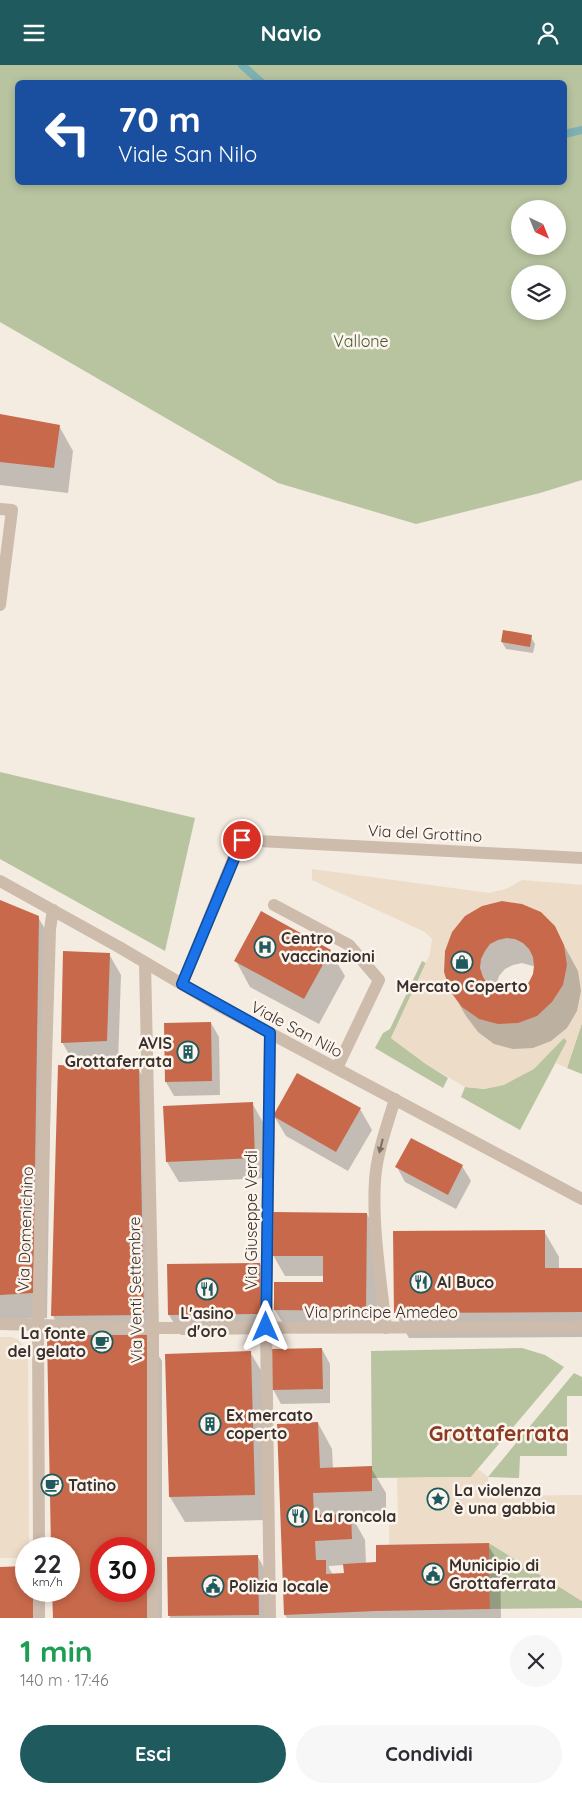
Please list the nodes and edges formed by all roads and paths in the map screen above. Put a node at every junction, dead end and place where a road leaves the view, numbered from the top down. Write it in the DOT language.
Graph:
graph roads {
  1 [pos="0,509"];
  2 [pos="0,605"];
  3 [pos="582,858"];
  4 [pos="0,881"];
  5 [pos="274,905"];
  6 [pos="52,910"];
  7 [pos="145,963"];
  8 [pos="182,984"];
  9 [pos="270,1033"];
  10 [pos="337,1068"];
  11 [pos="395,1099"];
  12 [pos="582,1199"];
  13 [pos="0,1324"];
  14 [pos="38,1324"];
  15 [pos="266,1327"];
  16 [pos="582,1327"];
  17 [pos="153,1328"];
  18 [pos="386,1329"];
  19 [pos="39,1537"];
  20 [pos="39,1602"];
  21 [pos="39,1618"];
  22 [pos="153,1618"];
  23 [pos="270,1618"];
  1 -- 2 [label="street"];
  3 -- 8 [label="street, Via del Grottino"];
  4 -- 6 [label="street, Viale San Nilo"];
  5 -- 10 [label="street"];
  6 -- 7 [label="street, Viale San Nilo"];
  6 -- 14 [label="street, Via Domenichino"];
  7 -- 8 [label="street, Viale San Nilo"];
  7 -- 17 [label="street, Via Venti Settembre"];
  8 -- 9 [label="street, Viale San Nilo"];
  9 -- 10 [label="street, Viale San Nilo"];
  9 -- 15 [label="street, Via Giuseppe Verdi"];
  10 -- 11 [label="street, Viale San Nilo"];
  11 -- 12 [label="street, Viale San Nilo"];
  11 -- 18 [label="street, one-way"];
  13 -- 14 [label="street, Via principe Amedeo"];
  14 -- 17 [label="street, Via principe Amedeo"];
  14 -- 19 [label="street, Via Domenichino"];
  15 -- 17 [label="street, Via principe Amedeo"];
  15 -- 18 [label="street, Via principe Amedeo"];
  15 -- 23 [label="street, Via Giuseppe Verdi"];
  16 -- 18 [label="street, Via principe Amedeo"];
  17 -- 22 [label="street, Via Venti Settembre"];
  20 -- 21 [label="street"];
}
